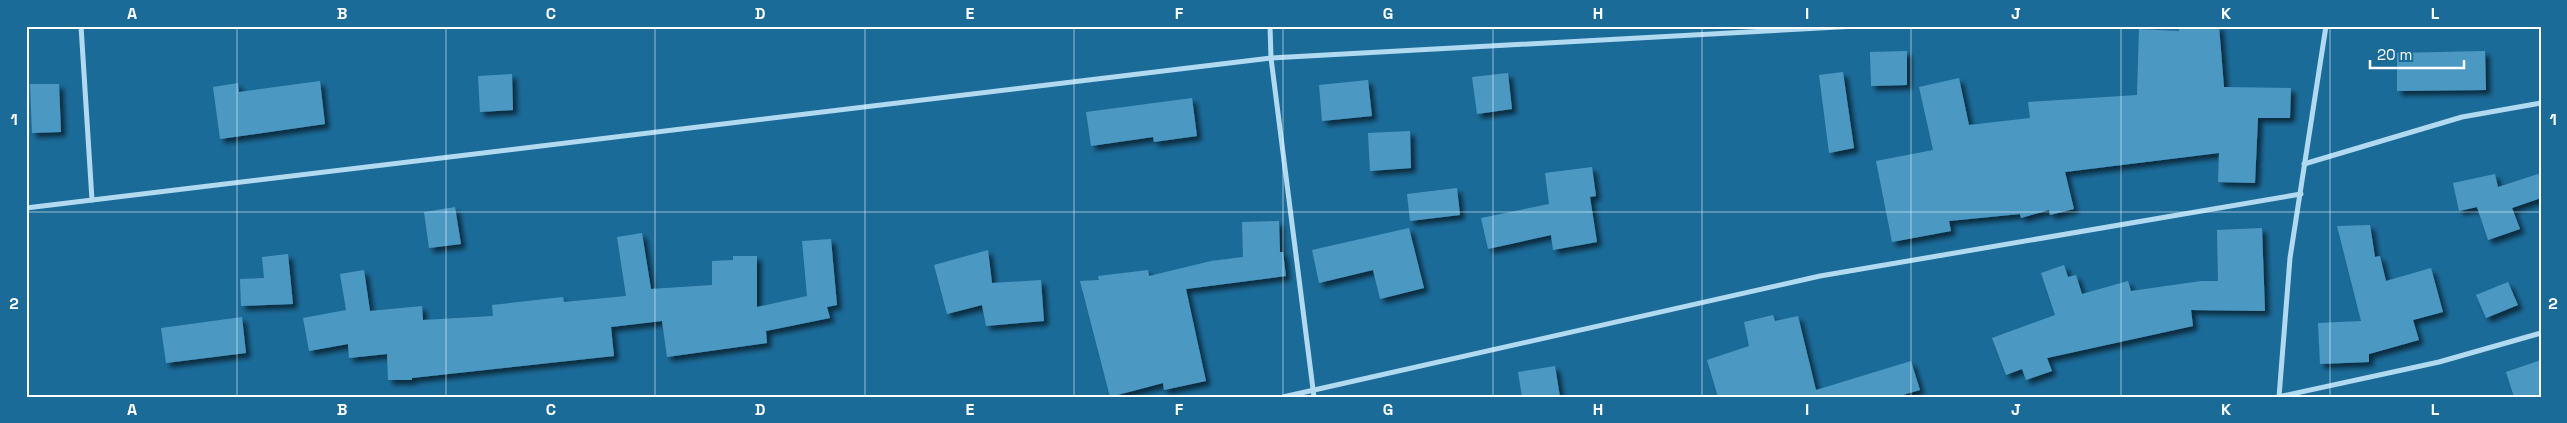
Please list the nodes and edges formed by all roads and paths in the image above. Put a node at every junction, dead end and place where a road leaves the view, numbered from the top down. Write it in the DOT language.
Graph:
graph roads {
  1 [pos="81,26"];
  2 [pos="1270,26"];
  3 [pos="1857,26"];
  4 [pos="2326,26"];
  5 [pos="1271,58"];
  6 [pos="2541,102"];
  7 [pos="2304,164"];
  8 [pos="2301,194"];
  9 [pos="92,200"];
  10 [pos="26,208"];
  11 [pos="2541,333"];
  12 [pos="1313,394"];
  13 [pos="1283,397"];
  14 [pos="2279,397"];
  1 -- 9 [label="street"];
  2 -- 5 [label="street"];
  3 -- 5 [label="street"];
  4 -- 7 [label="street"];
  5 -- 9 [label="street"];
  5 -- 12 [label="street"];
  6 -- 7 [label="street"];
  7 -- 8 [label="street"];
  8 -- 12 [label="street"];
  8 -- 14 [label="street"];
  9 -- 10 [label="street"];
  11 -- 14 [label="street"];
  12 -- 13 [label="street"];
}
